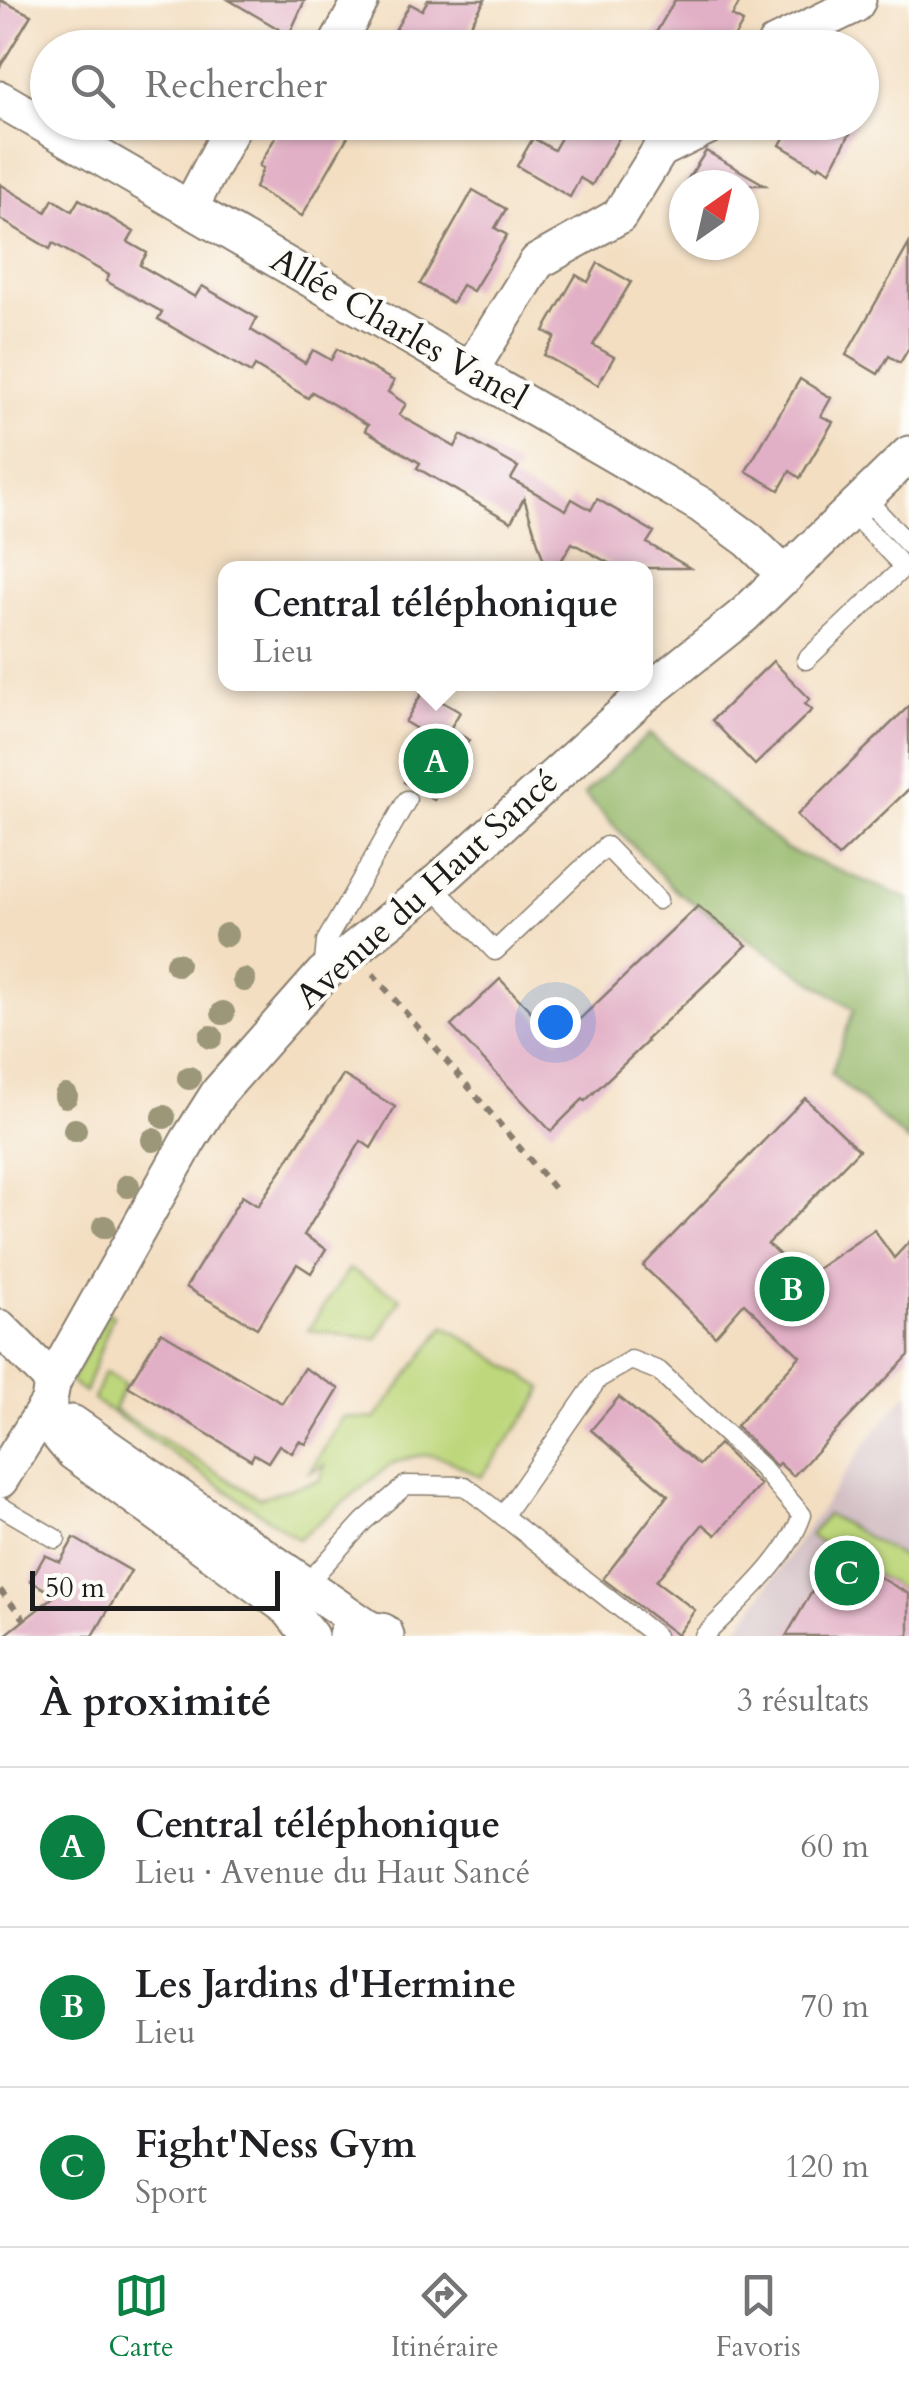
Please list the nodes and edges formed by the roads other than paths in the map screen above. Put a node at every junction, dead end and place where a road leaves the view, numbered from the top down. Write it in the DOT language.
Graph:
graph roads {
  1 [pos="362,0"];
  2 [pos="858,0"];
  3 [pos="344,30"];
  4 [pos="804,30"];
  5 [pos="0,99"];
  6 [pos="30,116"];
  7 [pos="71,140"];
  8 [pos="226,140"];
  9 [pos="680,140"];
  10 [pos="190,208"];
  11 [pos="470,370"];
  12 [pos="909,454"];
  13 [pos="858,505"];
  14 [pos="909,545"];
  15 [pos="786,576"];
  16 [pos="806,660"];
  17 [pos="653,688"];
  18 [pos="649,691"];
  19 [pos="407,800"];
  20 [pos="433,886"];
  21 [pos="658,900"];
  22 [pos="322,974"];
  23 [pos="0,1328"];
  24 [pos="50,1393"];
  25 [pos="0,1480"];
  26 [pos="0,1506"];
  27 [pos="503,1516"];
  28 [pos="56,1540"];
  29 [pos="297,1596"];
  30 [pos="379,1635"];
  31 [pos="310,1636"];
  32 [pos="351,1636"];
  33 [pos="656,1636"];
  34 [pos="704,1636"];
  1 -- 3 [label="street"];
  2 -- 4 [label="street"];
  5 -- 6 [label="street, Allée Charles Vanel"];
  7 -- 10 [label="street, Allée Charles Vanel"];
  8 -- 10 [label="street"];
  9 -- 11 [label="street"];
  10 -- 11 [label="street, Allée Charles Vanel"];
  11 -- 15 [label="street, Allée Charles Vanel"];
  12 -- 13 [label="street, Avenue du Haut Sancé"];
  13 -- 14 [label="lane"];
  13 -- 15 [label="street, Avenue du Haut Sancé"];
  13 -- 16 [label="lane"];
  15 -- 17 [label="street, Avenue du Haut Sancé"];
  18 -- 20 [label="street, Avenue du Haut Sancé"];
  19 -- 22 [label="lane"];
  20 -- 21 [label="lane"];
  20 -- 22 [label="street, Avenue du Haut Sancé"];
  22 -- 24 [label="street, Avenue du Haut Sancé"];
  23 -- 24 [label="street"];
  24 -- 25 [label="street, Avenue du Haut Sancé"];
  24 -- 29 [label="street"];
  26 -- 28 [label="lane"];
  27 -- 29 [label="lane"];
  27 -- 33 [label="lane"];
  27 -- 34 [label="lane"];
  29 -- 30 [label="street"];
  29 -- 31 [label="street"];
  30 -- 32 [label="street"];
}
